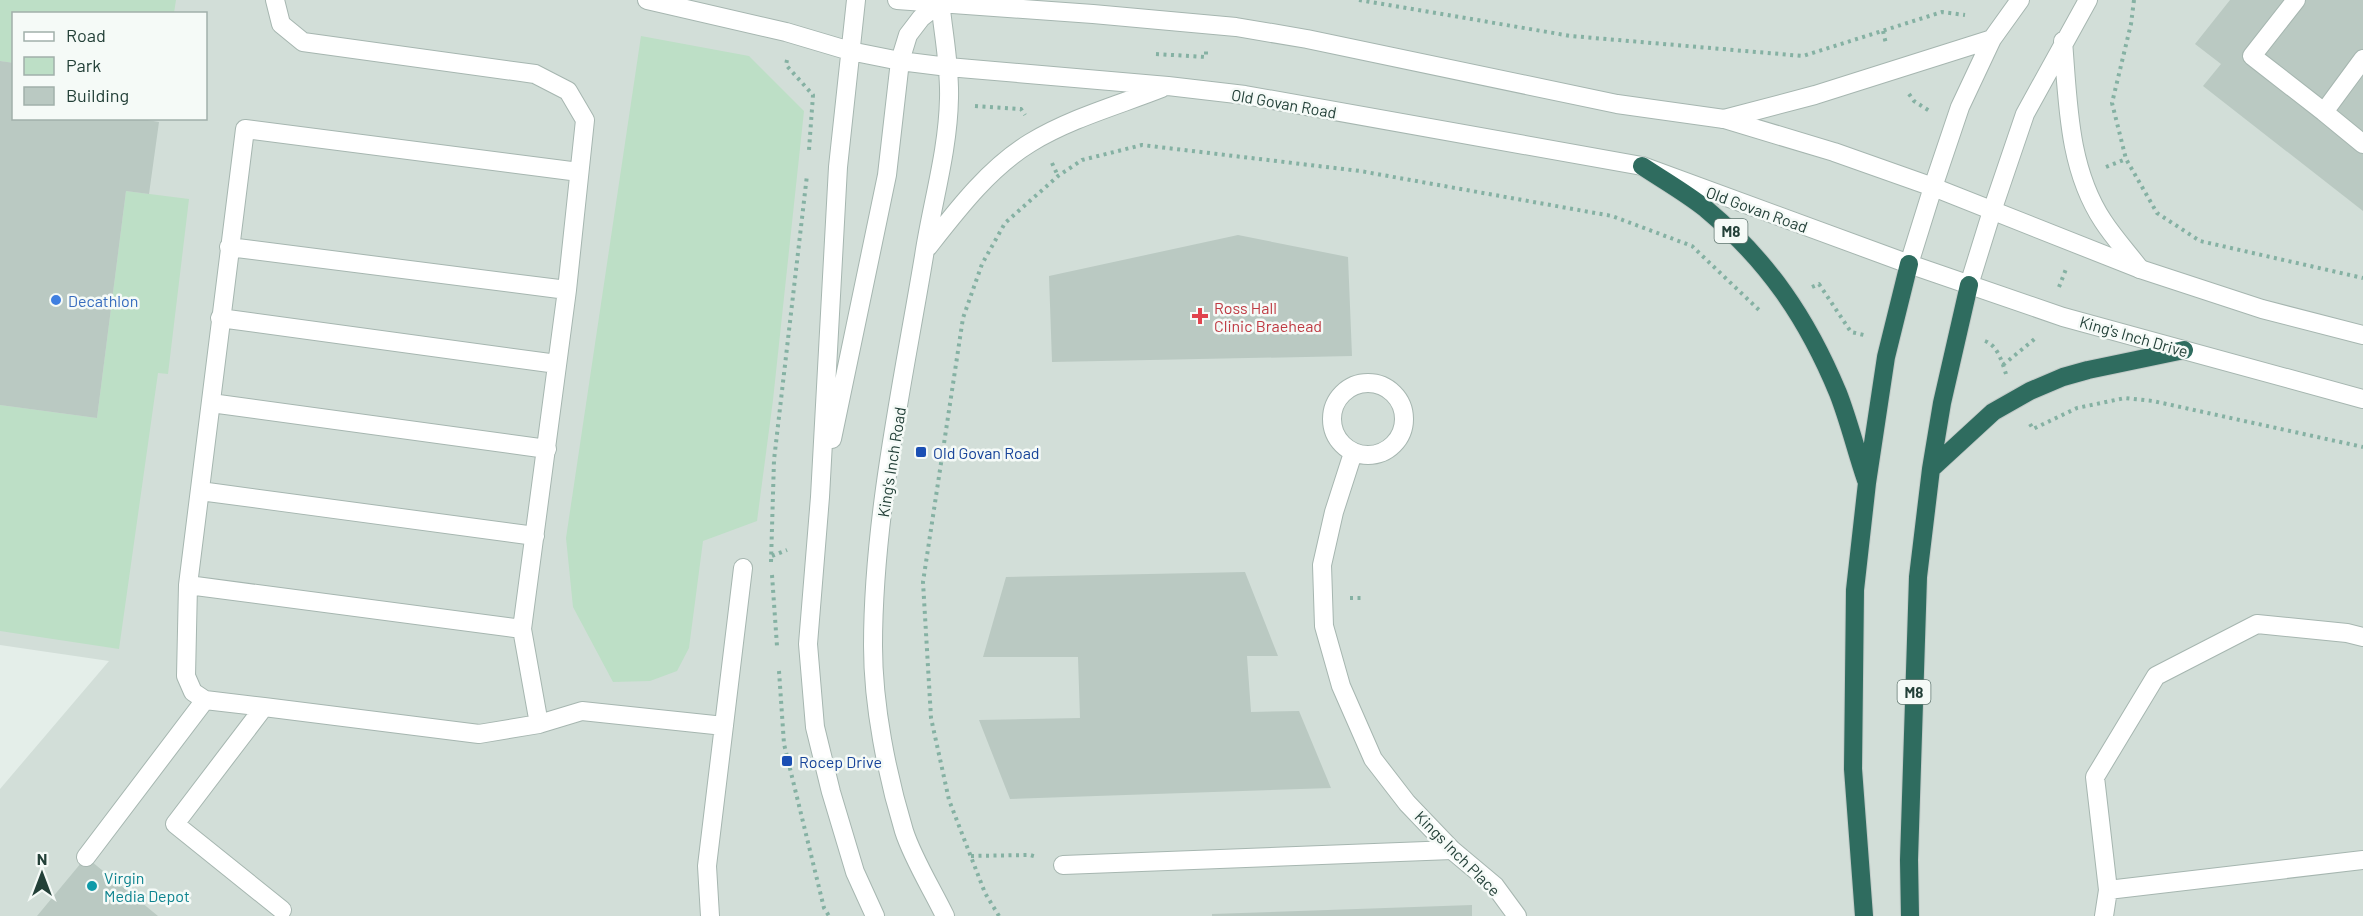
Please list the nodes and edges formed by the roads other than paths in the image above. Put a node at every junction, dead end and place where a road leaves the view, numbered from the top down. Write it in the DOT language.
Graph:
graph roads {
  1 [pos="275,0"];
  2 [pos="647,0"];
  3 [pos="856,0"];
  4 [pos="897,0"];
  5 [pos="1078,0"];
  6 [pos="2020,0"];
  7 [pos="2088,0"];
  8 [pos="2296,0"];
  9 [pos="940,2"];
  10 [pos="1093,14"];
  11 [pos="1992,39"];
  12 [pos="2064,41"];
  13 [pos="850,51"];
  14 [pos="2363,59"];
  15 [pos="900,61"];
  16 [pos="948,67"];
  17 [pos="1168,86"];
  18 [pos="2324,112"];
  19 [pos="1724,119"];
  20 [pos="2363,144"];
  21 [pos="1642,166"];
  22 [pos="579,172"];
  23 [pos="1933,187"];
  24 [pos="1992,211"];
  25 [pos="229,248"];
  26 [pos="925,251"];
  27 [pos="1909,264"];
  28 [pos="2140,269"];
  29 [pos="1969,285"];
  30 [pos="567,290"];
  31 [pos="220,318"];
  32 [pos="2363,335"];
  33 [pos="2184,350"];
  34 [pos="557,364"];
  35 [pos="2363,399"];
  36 [pos="211,403"];
  37 [pos="547,449"];
  38 [pos="1353,453"];
  39 [pos="1930,469"];
  40 [pos="1867,483"];
  41 [pos="200,491"];
  42 [pos="819,497"];
  43 [pos="535,536"];
  44 [pos="743,568"];
  45 [pos="188,585"];
  46 [pos="522,629"];
  47 [pos="2363,636"];
  48 [pos="205,700"];
  49 [pos="264,707"];
  50 [pos="539,724"];
  51 [pos="724,726"];
  52 [pos="1452,850"];
  53 [pos="86,856"];
  54 [pos="2363,860"];
  55 [pos="1063,865"];
  56 [pos="2108,890"];
  57 [pos="282,910"];
  58 [pos="710,916"];
  59 [pos="875,916"];
  60 [pos="945,916"];
  61 [pos="1517,916"];
  62 [pos="1864,916"];
  63 [pos="1910,916"];
  64 [pos="2103,916"];
  1 -- 22 [label="street"];
  2 -- 13 [label="street, Old Govan Road"];
  3 -- 13 [label="street"];
  4 -- 9 [label="street"];
  5 -- 10 [label="street"];
  6 -- 11 [label="street"];
  7 -- 12 [label="street"];
  8 -- 18 [label="street"];
  9 -- 10 [label="street"];
  9 -- 15 [label="street"];
  9 -- 16 [label="street, King's Inch Road"];
  10 -- 19 [label="street"];
  11 -- 19 [label="street"];
  11 -- 23 [label="street"];
  12 -- 24 [label="street"];
  12 -- 28 [label="street"];
  13 -- 15 [label="street, Old Govan Road"];
  13 -- 42 [label="street"];
  14 -- 18 [label="street"];
  15 -- 16 [label="street, Old Govan Road"];
  15 -- 42 [label="street"];
  16 -- 17 [label="street, Old Govan Road"];
  16 -- 26 [label="street, King's Inch Road"];
  17 -- 21 [label="street, Old Govan Road"];
  17 -- 26 [label="street"];
  18 -- 20 [label="street"];
  19 -- 23 [label="street"];
  21 -- 27 [label="street, Old Govan Road"];
  21 -- 40 [label="highway, M8"];
  22 -- 25 [label="street"];
  22 -- 30 [label="street"];
  23 -- 24 [label="street"];
  23 -- 27 [label="street"];
  24 -- 28 [label="street"];
  24 -- 29 [label="street"];
  25 -- 30 [label="street"];
  25 -- 31 [label="street"];
  26 -- 60 [label="street, King's Inch Road"];
  27 -- 29 [label="street, King's Inch Drive"];
  27 -- 40 [label="highway, M8"];
  28 -- 32 [label="street"];
  29 -- 33 [label="street, King's Inch Drive"];
  29 -- 39 [label="highway, M8"];
  30 -- 34 [label="street"];
  31 -- 34 [label="street"];
  31 -- 36 [label="street"];
  33 -- 35 [label="street, King's Inch Drive"];
  33 -- 39 [label="highway"];
  34 -- 37 [label="street"];
  36 -- 37 [label="street"];
  36 -- 41 [label="street"];
  37 -- 43 [label="street"];
  38 -- 38 [label="street"];
  38 -- 52 [label="street, Kings Inch Place"];
  39 -- 63 [label="highway, M8"];
  40 -- 62 [label="highway, M8"];
  41 -- 43 [label="street"];
  41 -- 45 [label="street"];
  42 -- 59 [label="street"];
  43 -- 46 [label="street"];
  44 -- 51 [label="street"];
  45 -- 46 [label="street"];
  45 -- 48 [label="street"];
  46 -- 50 [label="street"];
  47 -- 56 [label="street"];
  48 -- 49 [label="street"];
  48 -- 53 [label="street"];
  49 -- 50 [label="street"];
  49 -- 57 [label="street"];
  50 -- 51 [label="street"];
  51 -- 58 [label="street"];
  52 -- 55 [label="street"];
  52 -- 61 [label="street, Kings Inch Place"];
  54 -- 56 [label="street"];
  56 -- 64 [label="street"];
}
